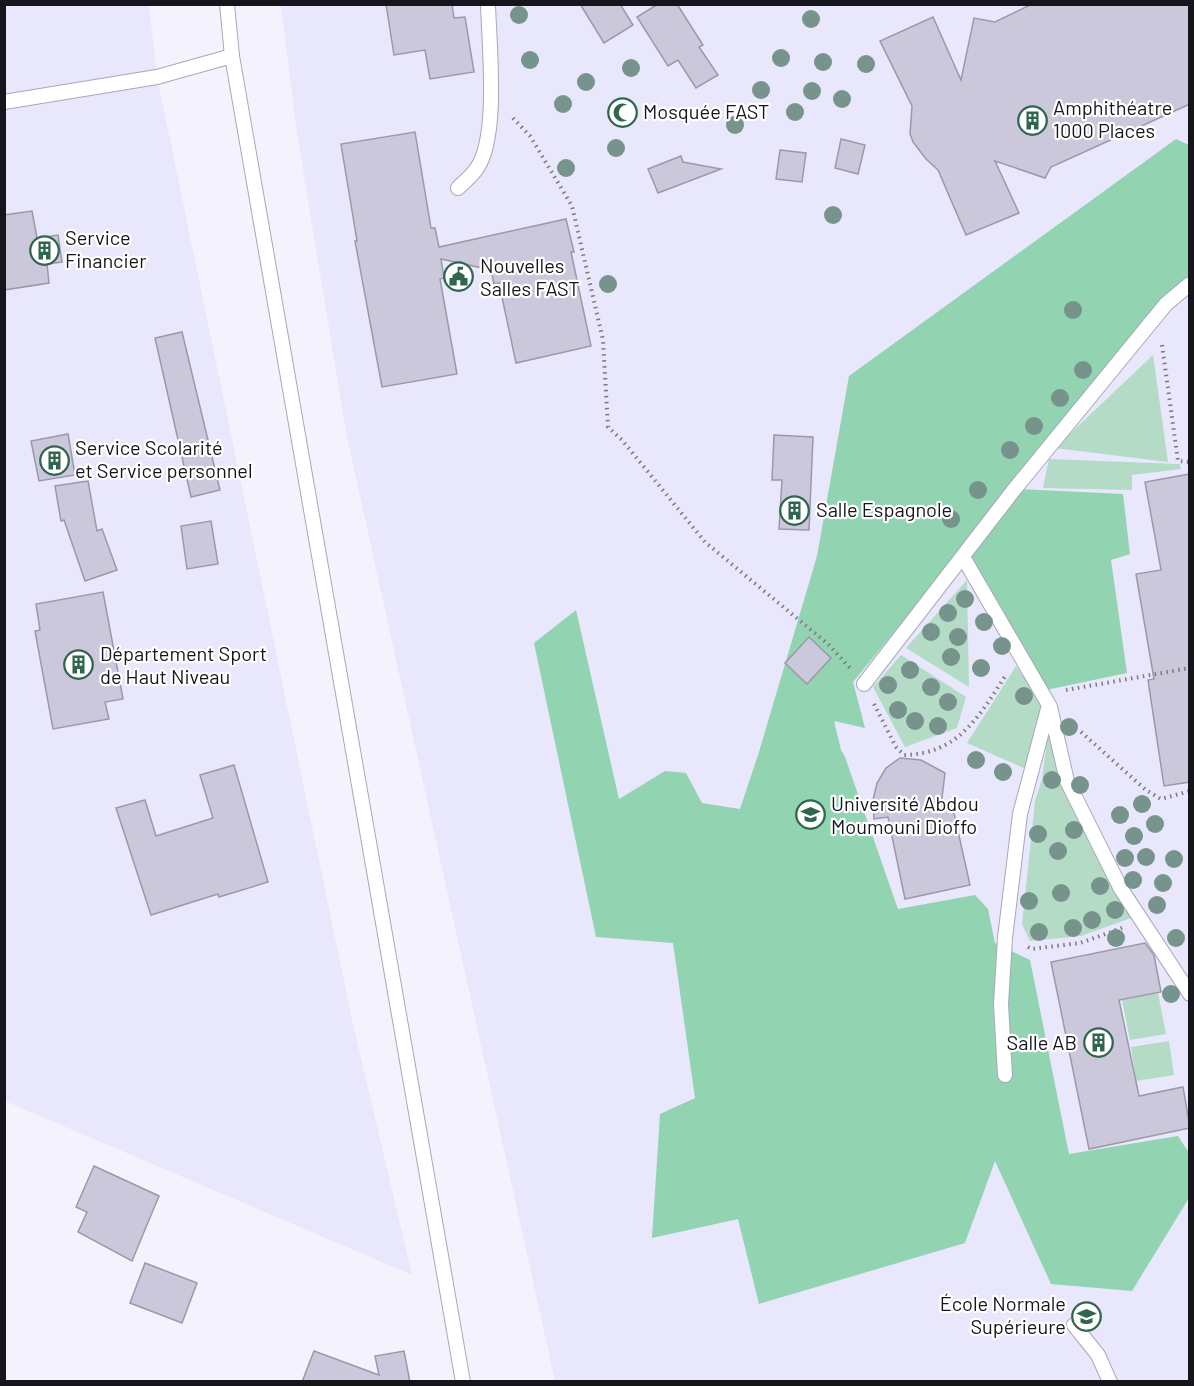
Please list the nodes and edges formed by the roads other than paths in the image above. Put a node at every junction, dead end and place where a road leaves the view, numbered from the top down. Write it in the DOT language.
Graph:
graph roads {
  1 [pos="227,4"];
  2 [pos="488,4"];
  3 [pos="232,56"];
  4 [pos="4,102"];
  5 [pos="458,188"];
  6 [pos="1190,284"];
  7 [pos="963,557"];
  8 [pos="864,684"];
  9 [pos="1046,699"];
  10 [pos="1190,994"];
  11 [pos="1005,1075"];
  12 [pos="1074,1325"];
  13 [pos="463,1382"];
  14 [pos="1110,1382"];
  1 -- 3 [label="lane"];
  2 -- 5 [label="lane"];
  3 -- 4 [label="lane"];
  3 -- 13 [label="lane"];
  6 -- 7 [label="lane"];
  7 -- 8 [label="lane"];
  7 -- 9 [label="lane"];
  9 -- 10 [label="lane"];
  9 -- 11 [label="lane"];
  12 -- 14 [label="lane"];
}
